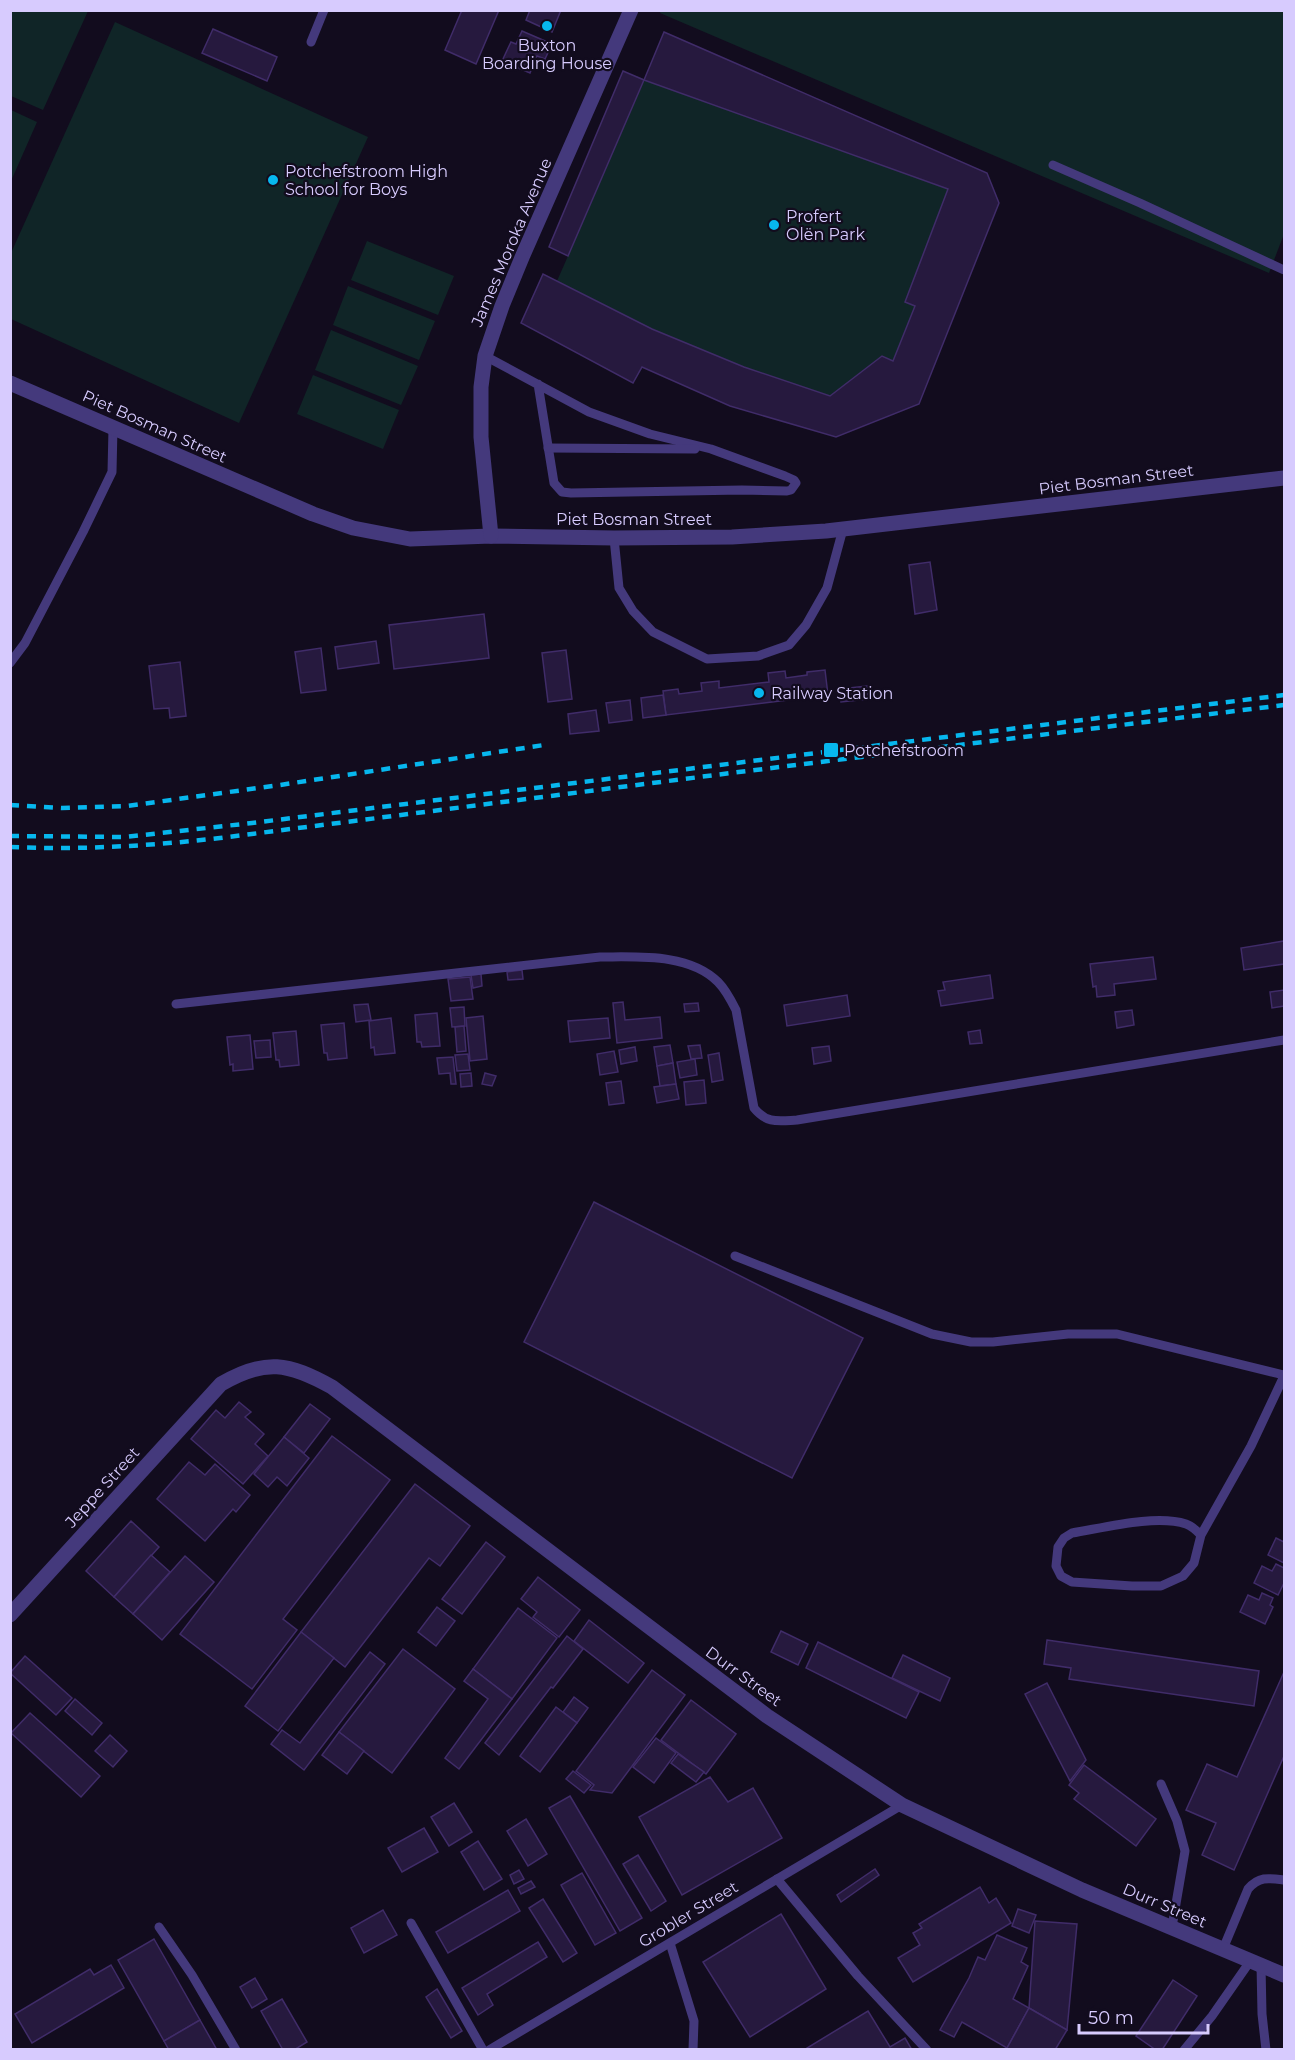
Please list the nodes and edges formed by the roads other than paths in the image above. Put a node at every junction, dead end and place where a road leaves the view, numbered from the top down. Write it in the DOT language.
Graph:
graph roads {
  1 [pos="324,10"];
  2 [pos="631,10"];
  3 [pos="311,42"];
  4 [pos="1053,165"];
  5 [pos="1284,270"];
  6 [pos="485,356"];
  7 [pos="10,383"];
  8 [pos="538,384"];
  9 [pos="113,428"];
  10 [pos="548,448"];
  11 [pos="711,449"];
  12 [pos="1284,478"];
  13 [pos="843,529"];
  14 [pos="490,536"];
  15 [pos="614,538"];
  16 [pos="10,663"];
  17 [pos="176,1004"];
  18 [pos="1284,1040"];
  19 [pos="735,1256"];
  20 [pos="1284,1376"];
  21 [pos="221,1384"];
  22 [pos="1202,1535"];
  23 [pos="10,1615"];
  24 [pos="1161,1784"];
  25 [pos="902,1805"];
  26 [pos="777,1879"];
  27 [pos="1284,1880"];
  28 [pos="411,1923"];
  29 [pos="159,1927"];
  30 [pos="1172,1928"];
  31 [pos="670,1943"];
  32 [pos="1223,1949"];
  33 [pos="1256,1963"];
  34 [pos="1284,1975"];
  35 [pos="236,2049"];
  36 [pos="483,2049"];
  37 [pos="489,2049"];
  38 [pos="693,2049"];
  39 [pos="927,2049"];
  40 [pos="1184,2049"];
  41 [pos="1266,2049"];
  1 -- 3 [label="lane"];
  2 -- 6 [label="street, James Moroka Avenue"];
  4 -- 5 [label="lane"];
  6 -- 8 [label="lane"];
  6 -- 14 [label="street, James Moroka Avenue"];
  7 -- 9 [label="street, Piet Bosman Street"];
  8 -- 10 [label="lane"];
  8 -- 11 [label="lane"];
  9 -- 14 [label="street, Piet Bosman Street"];
  9 -- 16 [label="lane"];
  10 -- 11 [label="lane"];
  10 -- 11 [label="lane"];
  12 -- 13 [label="street, Piet Bosman Street"];
  13 -- 15 [label="street, Piet Bosman Street"];
  13 -- 15 [label="lane"];
  14 -- 15 [label="street, Piet Bosman Street"];
  17 -- 18 [label="lane"];
  19 -- 20 [label="lane"];
  20 -- 22 [label="lane"];
  21 -- 23 [label="street, Jeppe Street"];
  21 -- 25 [label="street, Durr Street"];
  22 -- 22 [label="lane"];
  24 -- 30 [label="lane"];
  25 -- 26 [label="lane, Grobler Street"];
  25 -- 30 [label="street, Durr Street"];
  26 -- 31 [label="lane, Grobler Street"];
  26 -- 39 [label="lane"];
  27 -- 32 [label="lane"];
  28 -- 36 [label="lane"];
  29 -- 35 [label="lane"];
  30 -- 32 [label="street, Durr Street"];
  31 -- 37 [label="lane, Grobler Street"];
  31 -- 38 [label="lane"];
  32 -- 33 [label="street, Durr Street"];
  33 -- 34 [label="street, Durr Street"];
  33 -- 40 [label="lane"];
  33 -- 41 [label="lane"];
}
